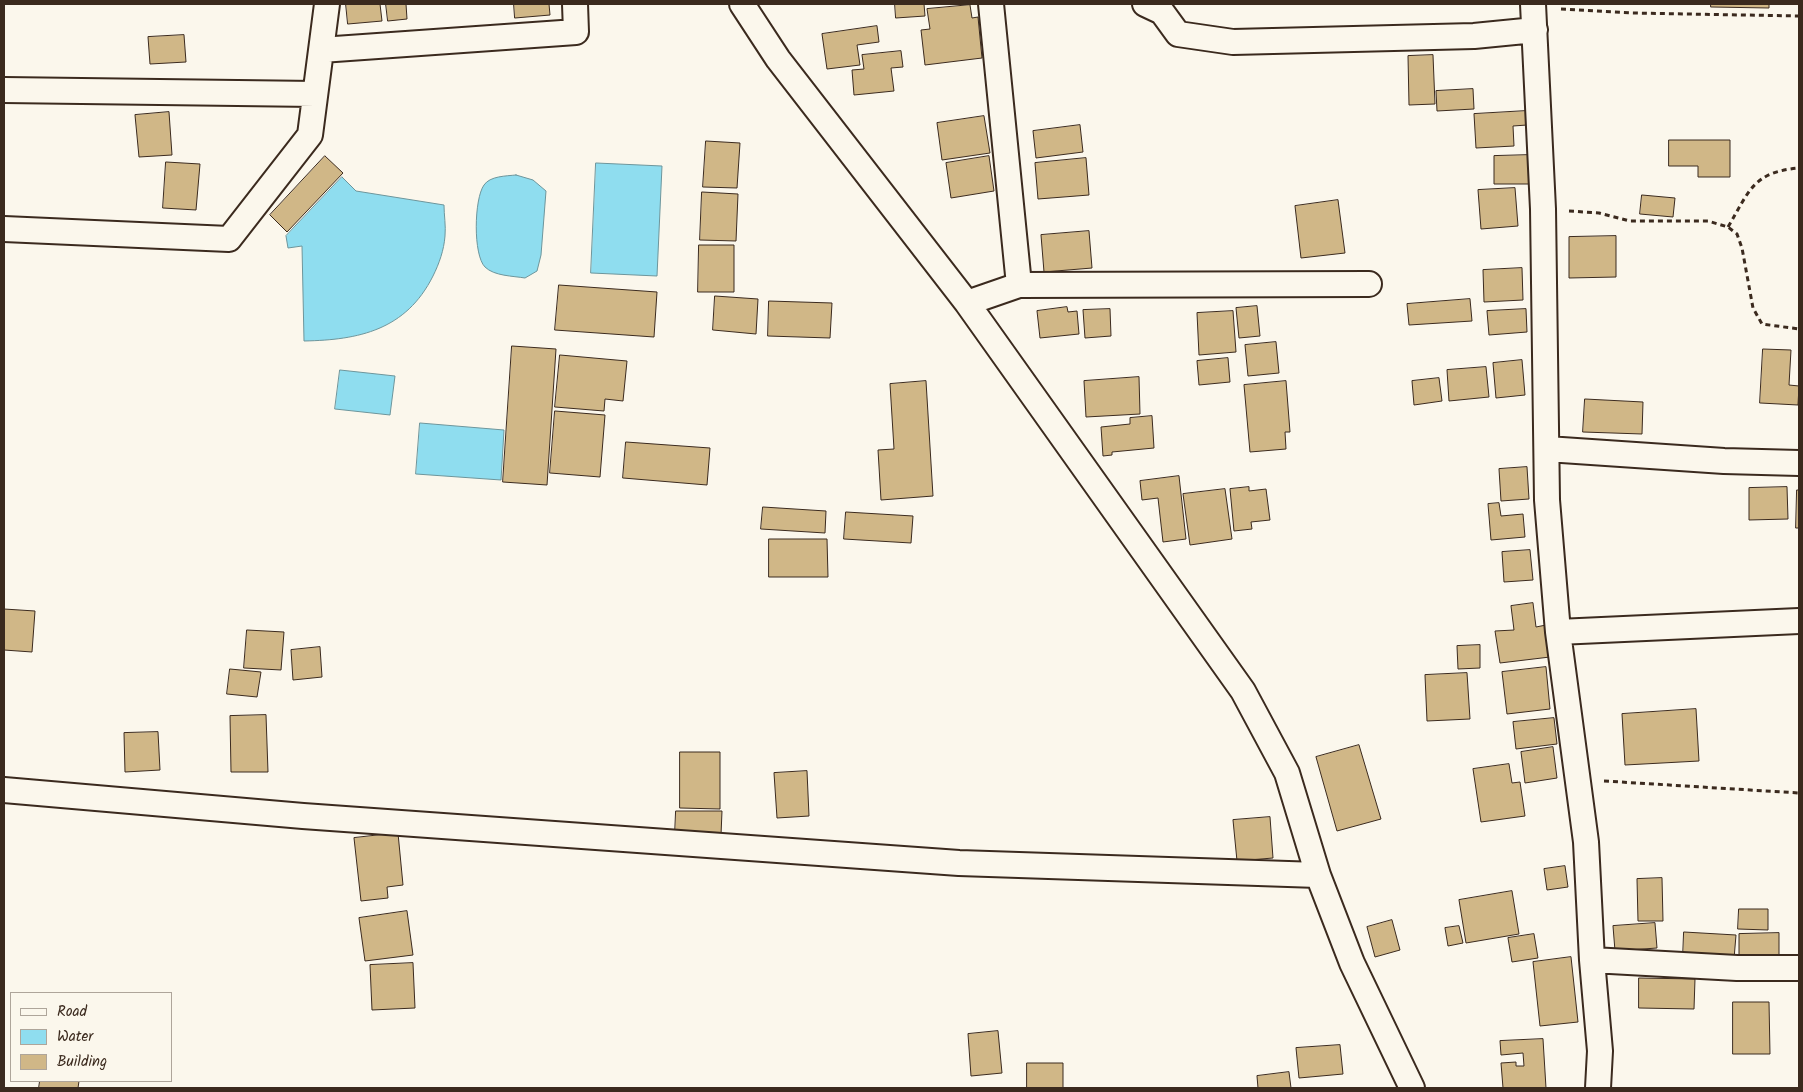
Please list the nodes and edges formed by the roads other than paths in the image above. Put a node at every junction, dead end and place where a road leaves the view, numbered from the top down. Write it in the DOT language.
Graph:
graph roads {
  1 [pos="327,4"];
  2 [pos="575,4"];
  3 [pos="742,4"];
  4 [pos="992,4"];
  5 [pos="1533,5"];
  6 [pos="1156,7"];
  7 [pos="1535,30"];
  8 [pos="321,50"];
  9 [pos="4,90"];
  10 [pos="315,94"];
  11 [pos="4,229"];
  12 [pos="1369,284"];
  13 [pos="1019,285"];
  14 [pos="967,302"];
  15 [pos="1547,449"];
  16 [pos="1799,463"];
  17 [pos="1799,621"];
  18 [pos="1558,632"];
  19 [pos="4,790"];
  20 [pos="1318,875"];
  21 [pos="1592,960"];
  22 [pos="1799,968"];
  23 [pos="1412,1088"];
  24 [pos="1598,1088"];
  1 -- 8 [label="street"];
  2 -- 8 [label="street"];
  3 -- 14 [label="street"];
  4 -- 13 [label="street"];
  5 -- 7 [label="street"];
  6 -- 7 [label="street"];
  7 -- 15 [label="street"];
  8 -- 10 [label="street"];
  9 -- 10 [label="street"];
  10 -- 11 [label="street"];
  12 -- 13 [label="street"];
  13 -- 14 [label="street"];
  14 -- 20 [label="street"];
  15 -- 16 [label="street"];
  15 -- 18 [label="street"];
  17 -- 18 [label="street"];
  18 -- 21 [label="street"];
  19 -- 20 [label="street"];
  20 -- 23 [label="street"];
  21 -- 22 [label="street"];
  21 -- 24 [label="street"];
}
